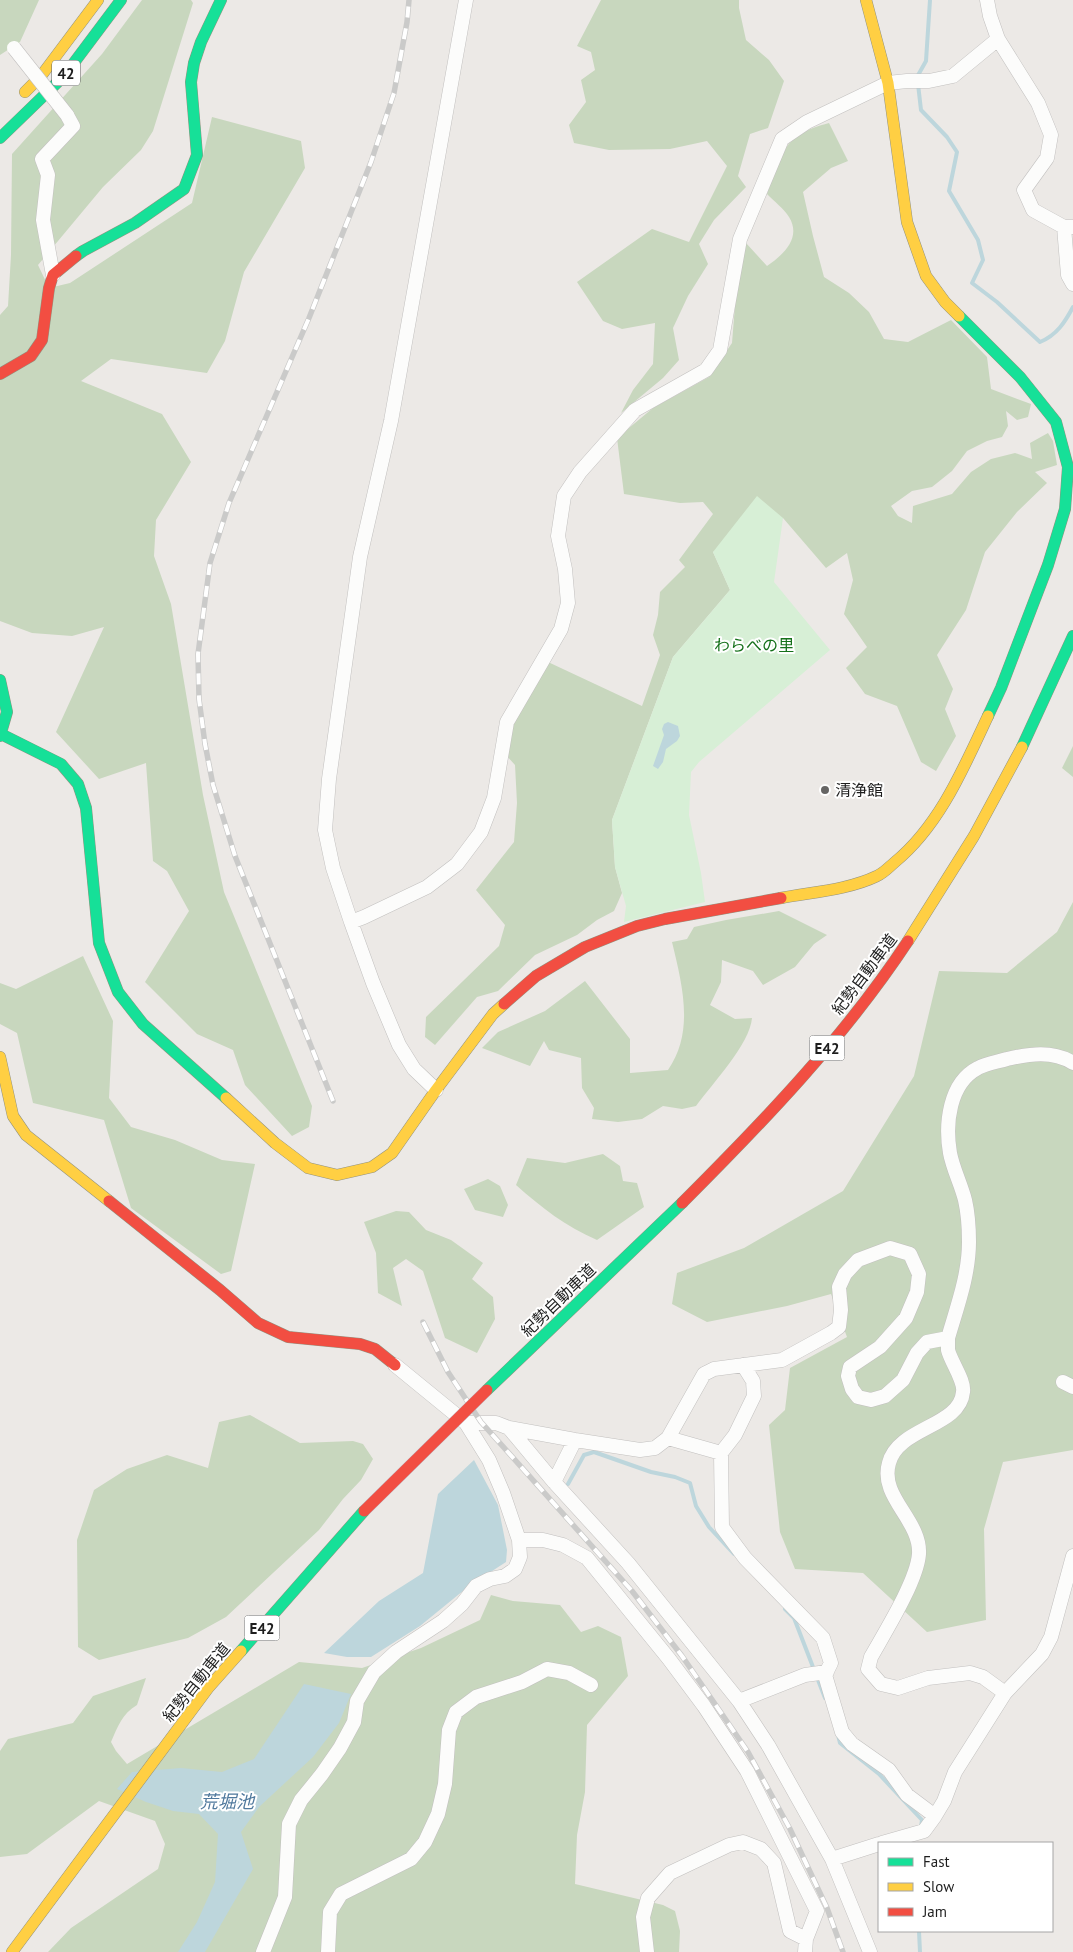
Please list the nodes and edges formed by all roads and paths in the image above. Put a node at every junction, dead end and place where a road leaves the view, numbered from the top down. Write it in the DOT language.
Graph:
graph roads {
  1 [pos="98,0"];
  2 [pos="121,0"];
  3 [pos="220,0"];
  4 [pos="466,0"];
  5 [pos="866,0"];
  6 [pos="988,0"];
  7 [pos="998,39"];
  8 [pos="14,48"];
  9 [pos="888,83"];
  10 [pos="14,103"];
  11 [pos="0,138"];
  12 [pos="1069,227"];
  13 [pos="53,275"];
  14 [pos="1072,283"];
  15 [pos="0,374"];
  16 [pos="1073,636"];
  17 [pos="0,680"];
  18 [pos="0,735"];
  19 [pos="351,922"];
  20 [pos="0,1057"];
  21 [pos="1073,1063"];
  22 [pos="3,1086"];
  23 [pos="436,1090"];
  24 [pos="948,1338"];
  25 [pos="394,1365"];
  26 [pos="743,1365"];
  27 [pos="466,1423"];
  28 [pos="509,1428"];
  29 [pos="668,1438"];
  30 [pos="575,1440"];
  31 [pos="721,1453"];
  32 [pos="554,1482"];
  33 [pos="520,1540"];
  34 [pos="1073,1556"];
  35 [pos="826,1672"];
  36 [pos="591,1685"];
  37 [pos="1005,1693"];
  38 [pos="739,1701"];
  39 [pos="935,1816"];
  40 [pos="887,1842"];
  41 [pos="878,1845"];
  42 [pos="832,1859"];
  43 [pos="806,1945"];
  44 [pos="12,1952"];
  45 [pos="263,1952"];
  46 [pos="328,1952"];
  47 [pos="648,1952"];
  48 [pos="870,1952"];
  1 -- 10 [label="main road, 42"];
  2 -- 11 [label="main road, 42"];
  3 -- 13 [label="main road"];
  4 -- 19 [label="street"];
  5 -- 9 [label="main road"];
  6 -- 7 [label="street"];
  7 -- 9 [label="street"];
  7 -- 12 [label="street"];
  8 -- 13 [label="street, bridge"];
  9 -- 19 [label="street"];
  9 -- 23 [label="main road"];
  12 -- 14 [label="street"];
  13 -- 15 [label="main road"];
  16 -- 44 [label="main road, 紀勢自動車道 / E42, bridge"];
  17 -- 18 [label="main road"];
  18 -- 23 [label="main road"];
  19 -- 23 [label="street"];
  20 -- 22 [label="main road"];
  21 -- 24 [label="street"];
  22 -- 25 [label="main road"];
  24 -- 26 [label="street"];
  24 -- 37 [label="street"];
  25 -- 27 [label="street"];
  26 -- 29 [label="street"];
  26 -- 31 [label="street"];
  27 -- 28 [label="street"];
  27 -- 33 [label="street"];
  28 -- 30 [label="street"];
  28 -- 32 [label="street"];
  29 -- 30 [label="street"];
  29 -- 31 [label="street"];
  30 -- 32 [label="street"];
  31 -- 35 [label="street"];
  32 -- 38 [label="street"];
  33 -- 43 [label="street"];
  33 -- 45 [label="street"];
  34 -- 37 [label="street"];
  35 -- 38 [label="street"];
  35 -- 39 [label="street"];
  36 -- 46 [label="street"];
  37 -- 39 [label="street"];
  38 -- 42 [label="street"];
  39 -- 40 [label="street"];
  41 -- 42 [label="street"];
  42 -- 48 [label="street"];
  43 -- 47 [label="street"];
}
